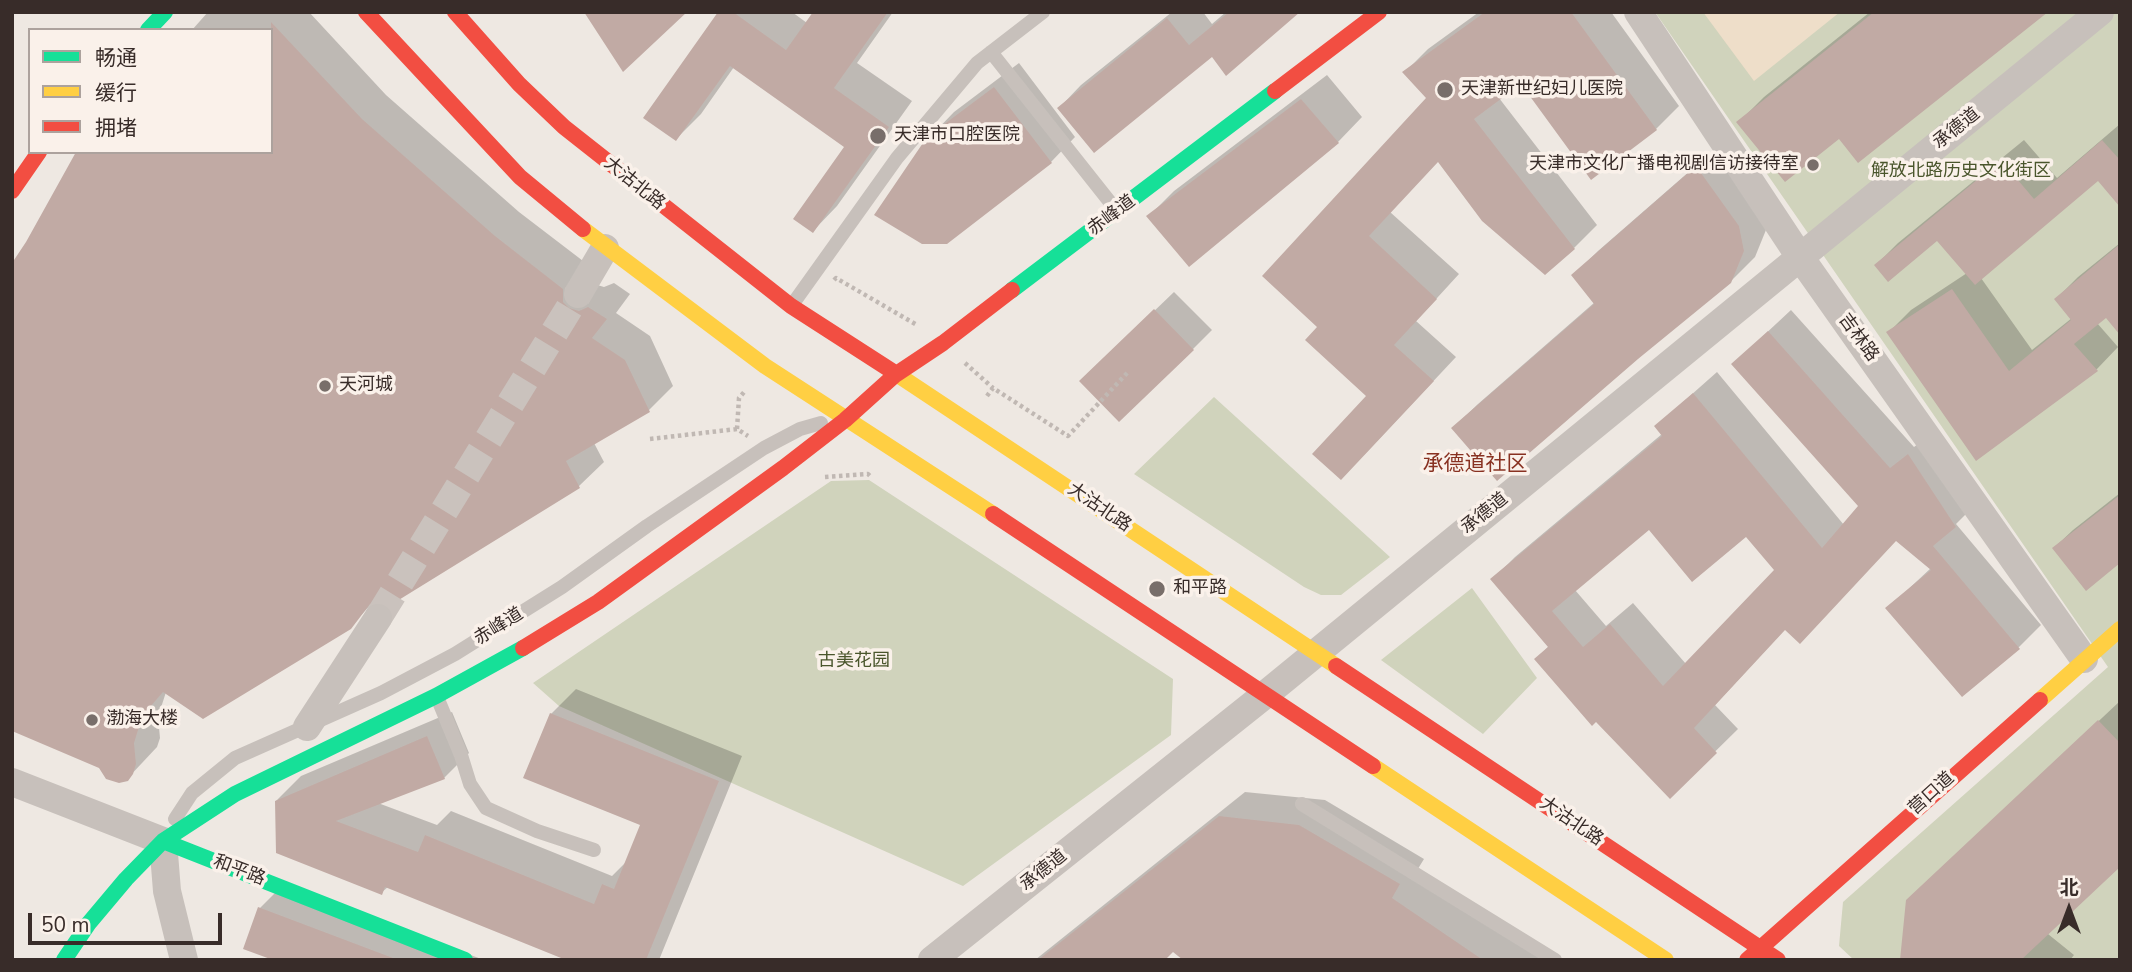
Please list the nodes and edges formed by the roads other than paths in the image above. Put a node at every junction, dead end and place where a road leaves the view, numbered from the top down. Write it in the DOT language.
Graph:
graph roads {
  1 [pos="165,12"];
  2 [pos="366,12"];
  3 [pos="455,12"];
  4 [pos="1043,12"];
  5 [pos="1379,12"];
  6 [pos="1638,12"];
  7 [pos="2100,12"];
  8 [pos="2120,15"];
  9 [pos="150,28"];
  10 [pos="991,52"];
  11 [pos="38,154"];
  12 [pos="12,191"];
  13 [pos="1117,212"];
  14 [pos="605,248"];
  15 [pos="1804,264"];
  16 [pos="578,294"];
  17 [pos="791,306"];
  18 [pos="895,375"];
  19 [pos="845,420"];
  20 [pos="377,618"];
  21 [pos="2120,629"];
  22 [pos="1323,657"];
  23 [pos="2084,659"];
  24 [pos="436,696"];
  25 [pos="1272,698"];
  26 [pos="307,727"];
  27 [pos="12,782"];
  28 [pos="1302,804"];
  29 [pos="163,841"];
  30 [pos="594,850"];
  31 [pos="1759,947"];
  32 [pos="1548,958"];
  33 [pos="64,960"];
  34 [pos="168,960"];
  35 [pos="184,960"];
  36 [pos="465,960"];
  37 [pos="932,960"];
  38 [pos="951,960"];
  39 [pos="1666,960"];
  40 [pos="1747,960"];
  41 [pos="1778,960"];
  1 -- 9 [label="main road"];
  2 -- 14 [label="main road"];
  3 -- 17 [label="main road, 大沽北路"];
  4 -- 10 [label="lane"];
  5 -- 13 [label="main road, 赤峰道"];
  6 -- 15 [label="street, 吉林路"];
  7 -- 15 [label="street, 承德道"];
  8 -- 15 [label="street, 承德道"];
  10 -- 13 [label="lane"];
  10 -- 17 [label="lane"];
  11 -- 12 [label="main road"];
  13 -- 18 [label="main road, 赤峰道"];
  14 -- 16 [label="street"];
  14 -- 19 [label="main road"];
  15 -- 22 [label="street, 承德道"];
  15 -- 23 [label="street, 吉林路"];
  17 -- 18 [label="main road, 大沽北路"];
  18 -- 19 [label="main road, 赤峰道"];
  18 -- 22 [label="main road, 大沽北路"];
  19 -- 24 [label="main road, 赤峰道"];
  19 -- 25 [label="main road"];
  19 -- 26 [label="lane, 赤峰道"];
  20 -- 26 [label="street"];
  21 -- 23 [label="main road, 营口道"];
  22 -- 25 [label="street, 承德道"];
  22 -- 31 [label="main road, 大沽北路"];
  23 -- 31 [label="main road, 营口道"];
  24 -- 29 [label="main road, 赤峰道"];
  24 -- 30 [label="lane"];
  25 -- 37 [label="street, 承德道"];
  25 -- 38 [label="street, 承德道"];
  25 -- 39 [label="main road"];
  26 -- 29 [label="lane, 赤峰道"];
  27 -- 29 [label="street, 和平路"];
  28 -- 32 [label="lane"];
  29 -- 33 [label="main road, 赤峰道"];
  29 -- 34 [label="street"];
  29 -- 35 [label="street"];
  29 -- 36 [label="main road, 和平路"];
  31 -- 40 [label="main road, 营口道"];
  31 -- 41 [label="main road, 大沽北路"];
}
